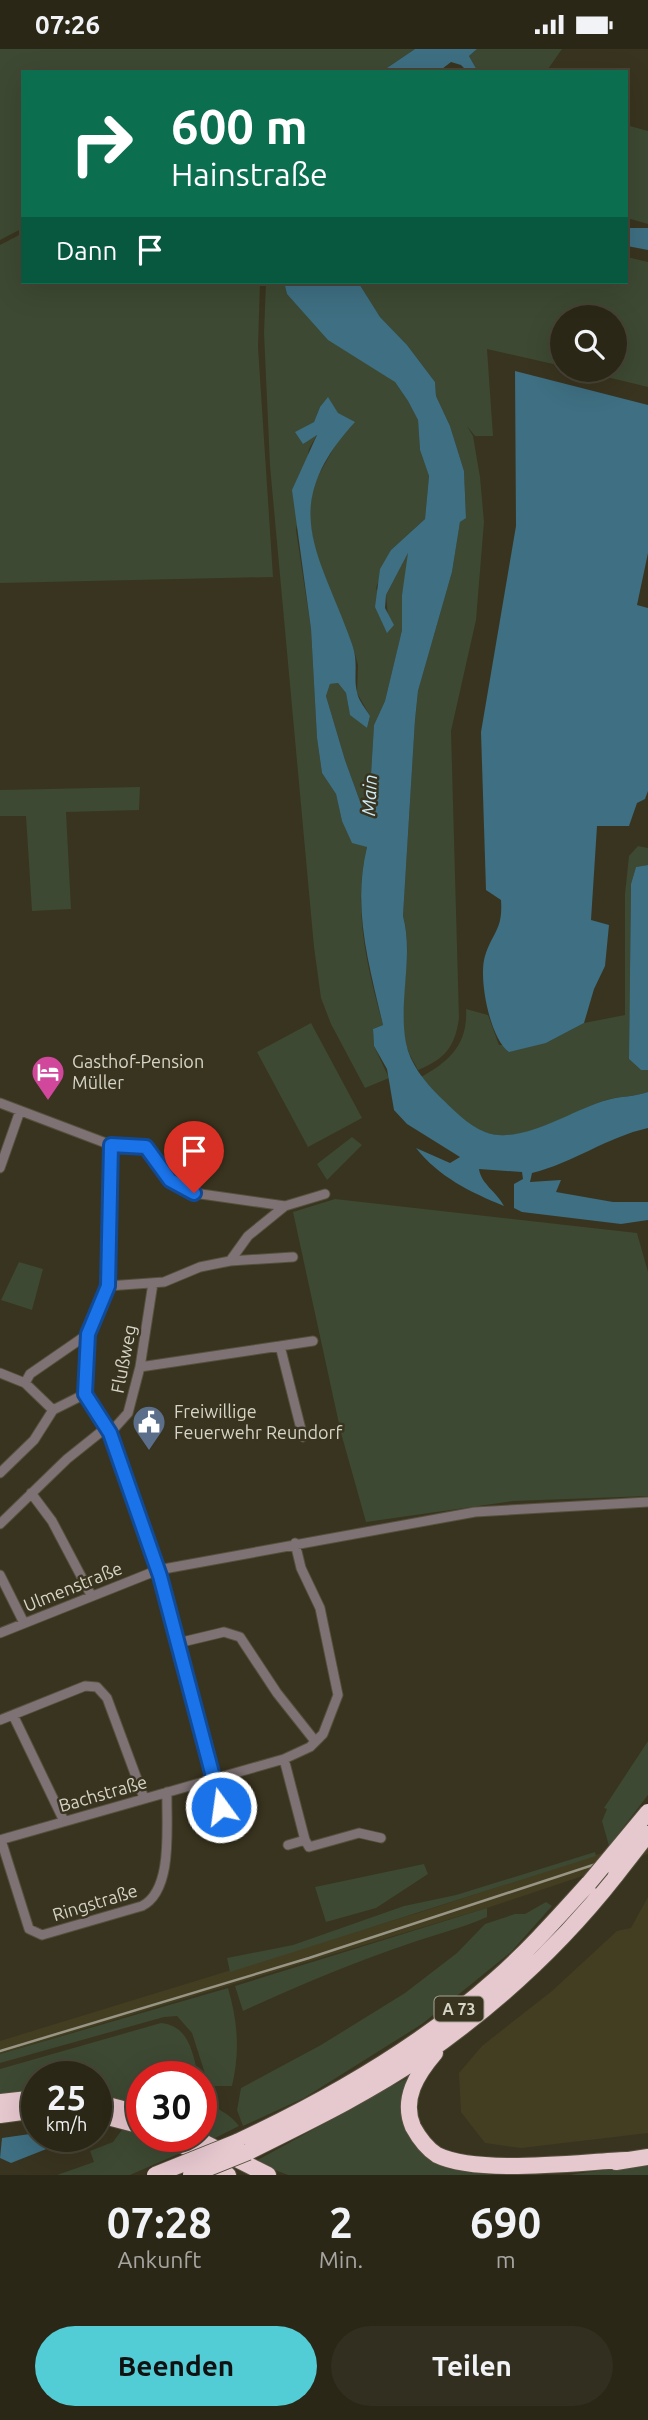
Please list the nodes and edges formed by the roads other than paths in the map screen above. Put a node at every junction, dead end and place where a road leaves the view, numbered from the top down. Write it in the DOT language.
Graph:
graph roads {
  1 [pos="0,1103"];
  2 [pos="20,1111"];
  3 [pos="111,1145"];
  4 [pos="0,1168"];
  5 [pos="325,1194"];
  6 [pos="285,1206"];
  7 [pos="293,1257"];
  8 [pos="230,1261"];
  9 [pos="153,1283"];
  10 [pos="108,1286"];
  11 [pos="88,1334"];
  12 [pos="313,1341"];
  13 [pos="280,1346"];
  14 [pos="140,1367"];
  15 [pos="0,1373"];
  16 [pos="25,1383"];
  17 [pos="85,1394"];
  18 [pos="53,1410"];
  19 [pos="109,1430"];
  20 [pos="303,1437"];
  21 [pos="0,1473"];
  22 [pos="31,1493"];
  23 [pos="648,1502"];
  24 [pos="0,1524"];
  25 [pos="295,1543"];
  26 [pos="158,1570"];
  27 [pos="0,1575"];
  28 [pos="91,1595"];
  29 [pos="24,1623"];
  30 [pos="0,1633"];
  31 [pos="178,1643"];
  32 [pos="12,1715"];
  33 [pos="0,1720"];
  34 [pos="315,1741"];
  35 [pos="284,1759"];
  36 [pos="214,1778"];
  37 [pos="167,1792"];
  38 [pos="144,1798"];
  39 [pos="221,1807"];
  40 [pos="648,1812"];
  41 [pos="64,1821"];
  42 [pos="648,1834"];
  43 [pos="380,1837"];
  44 [pos="1,1840"];
  45 [pos="306,1840"];
  46 [pos="288,1845"];
  47 [pos="453,2032"];
  48 [pos="21,2100"];
  49 [pos="0,2102"];
  50 [pos="21,2112"];
  51 [pos="0,2115"];
  52 [pos="242,2147"];
  53 [pos="217,2149"];
  54 [pos="195,2152"];
  55 [pos="648,2157"];
  56 [pos="626,2160"];
  57 [pos="155,2175"];
  58 [pos="191,2175"];
  59 [pos="228,2175"];
  60 [pos="268,2175"];
  61 [pos="535,2175"];
  1 -- 2 [label="street"];
  2 -- 3 [label="street"];
  2 -- 4 [label="street"];
  3 -- 6 [label="street"];
  3 -- 10 [label="street"];
  5 -- 6 [label="street"];
  6 -- 8 [label="street"];
  7 -- 8 [label="street"];
  8 -- 9 [label="street"];
  9 -- 10 [label="street"];
  9 -- 14 [label="street, Flußweg"];
  10 -- 11 [label="street"];
  11 -- 16 [label="street"];
  11 -- 17 [label="street"];
  12 -- 13 [label="street"];
  13 -- 14 [label="street"];
  13 -- 20 [label="street"];
  14 -- 19 [label="street, Flußweg"];
  15 -- 16 [label="street"];
  16 -- 18 [label="street"];
  17 -- 18 [label="street"];
  17 -- 19 [label="street"];
  18 -- 21 [label="street"];
  19 -- 22 [label="street, Flußweg"];
  19 -- 26 [label="street"];
  22 -- 24 [label="street, Flußweg"];
  22 -- 28 [label="street"];
  23 -- 25 [label="street, Ulmenstraße"];
  25 -- 26 [label="street, Ulmenstraße"];
  25 -- 34 [label="street"];
  26 -- 28 [label="street, Ulmenstraße"];
  26 -- 31 [label="street"];
  27 -- 29 [label="street"];
  28 -- 29 [label="street, Ulmenstraße"];
  29 -- 30 [label="street, Ulmenstraße"];
  31 -- 34 [label="street"];
  31 -- 36 [label="street"];
  32 -- 33 [label="street"];
  32 -- 38 [label="street"];
  32 -- 41 [label="street"];
  34 -- 35 [label="street, Bachstraße"];
  35 -- 36 [label="street, Bachstraße"];
  35 -- 45 [label="street"];
  36 -- 37 [label="street, Bachstraße"];
  36 -- 39 [label="street"];
  37 -- 38 [label="street, Bachstraße"];
  37 -- 44 [label="street, Ringstraße"];
  38 -- 41 [label="street, Bachstraße"];
  40 -- 52 [label="highway, A 73, bridge"];
  41 -- 44 [label="street, Bachstraße"];
  42 -- 47 [label="highway, A 73, bridge"];
  43 -- 45 [label="street"];
  45 -- 46 [label="street"];
  47 -- 52 [label="highway, A 73"];
  47 -- 56 [label="highway"];
  48 -- 49 [label="highway"];
  50 -- 51 [label="highway"];
  52 -- 57 [label="highway, A 73, bridge"];
  52 -- 58 [label="highway, A 73, bridge"];
  53 -- 60 [label="highway"];
  54 -- 59 [label="highway"];
  55 -- 56 [label="highway"];
  56 -- 61 [label="highway"];
}
